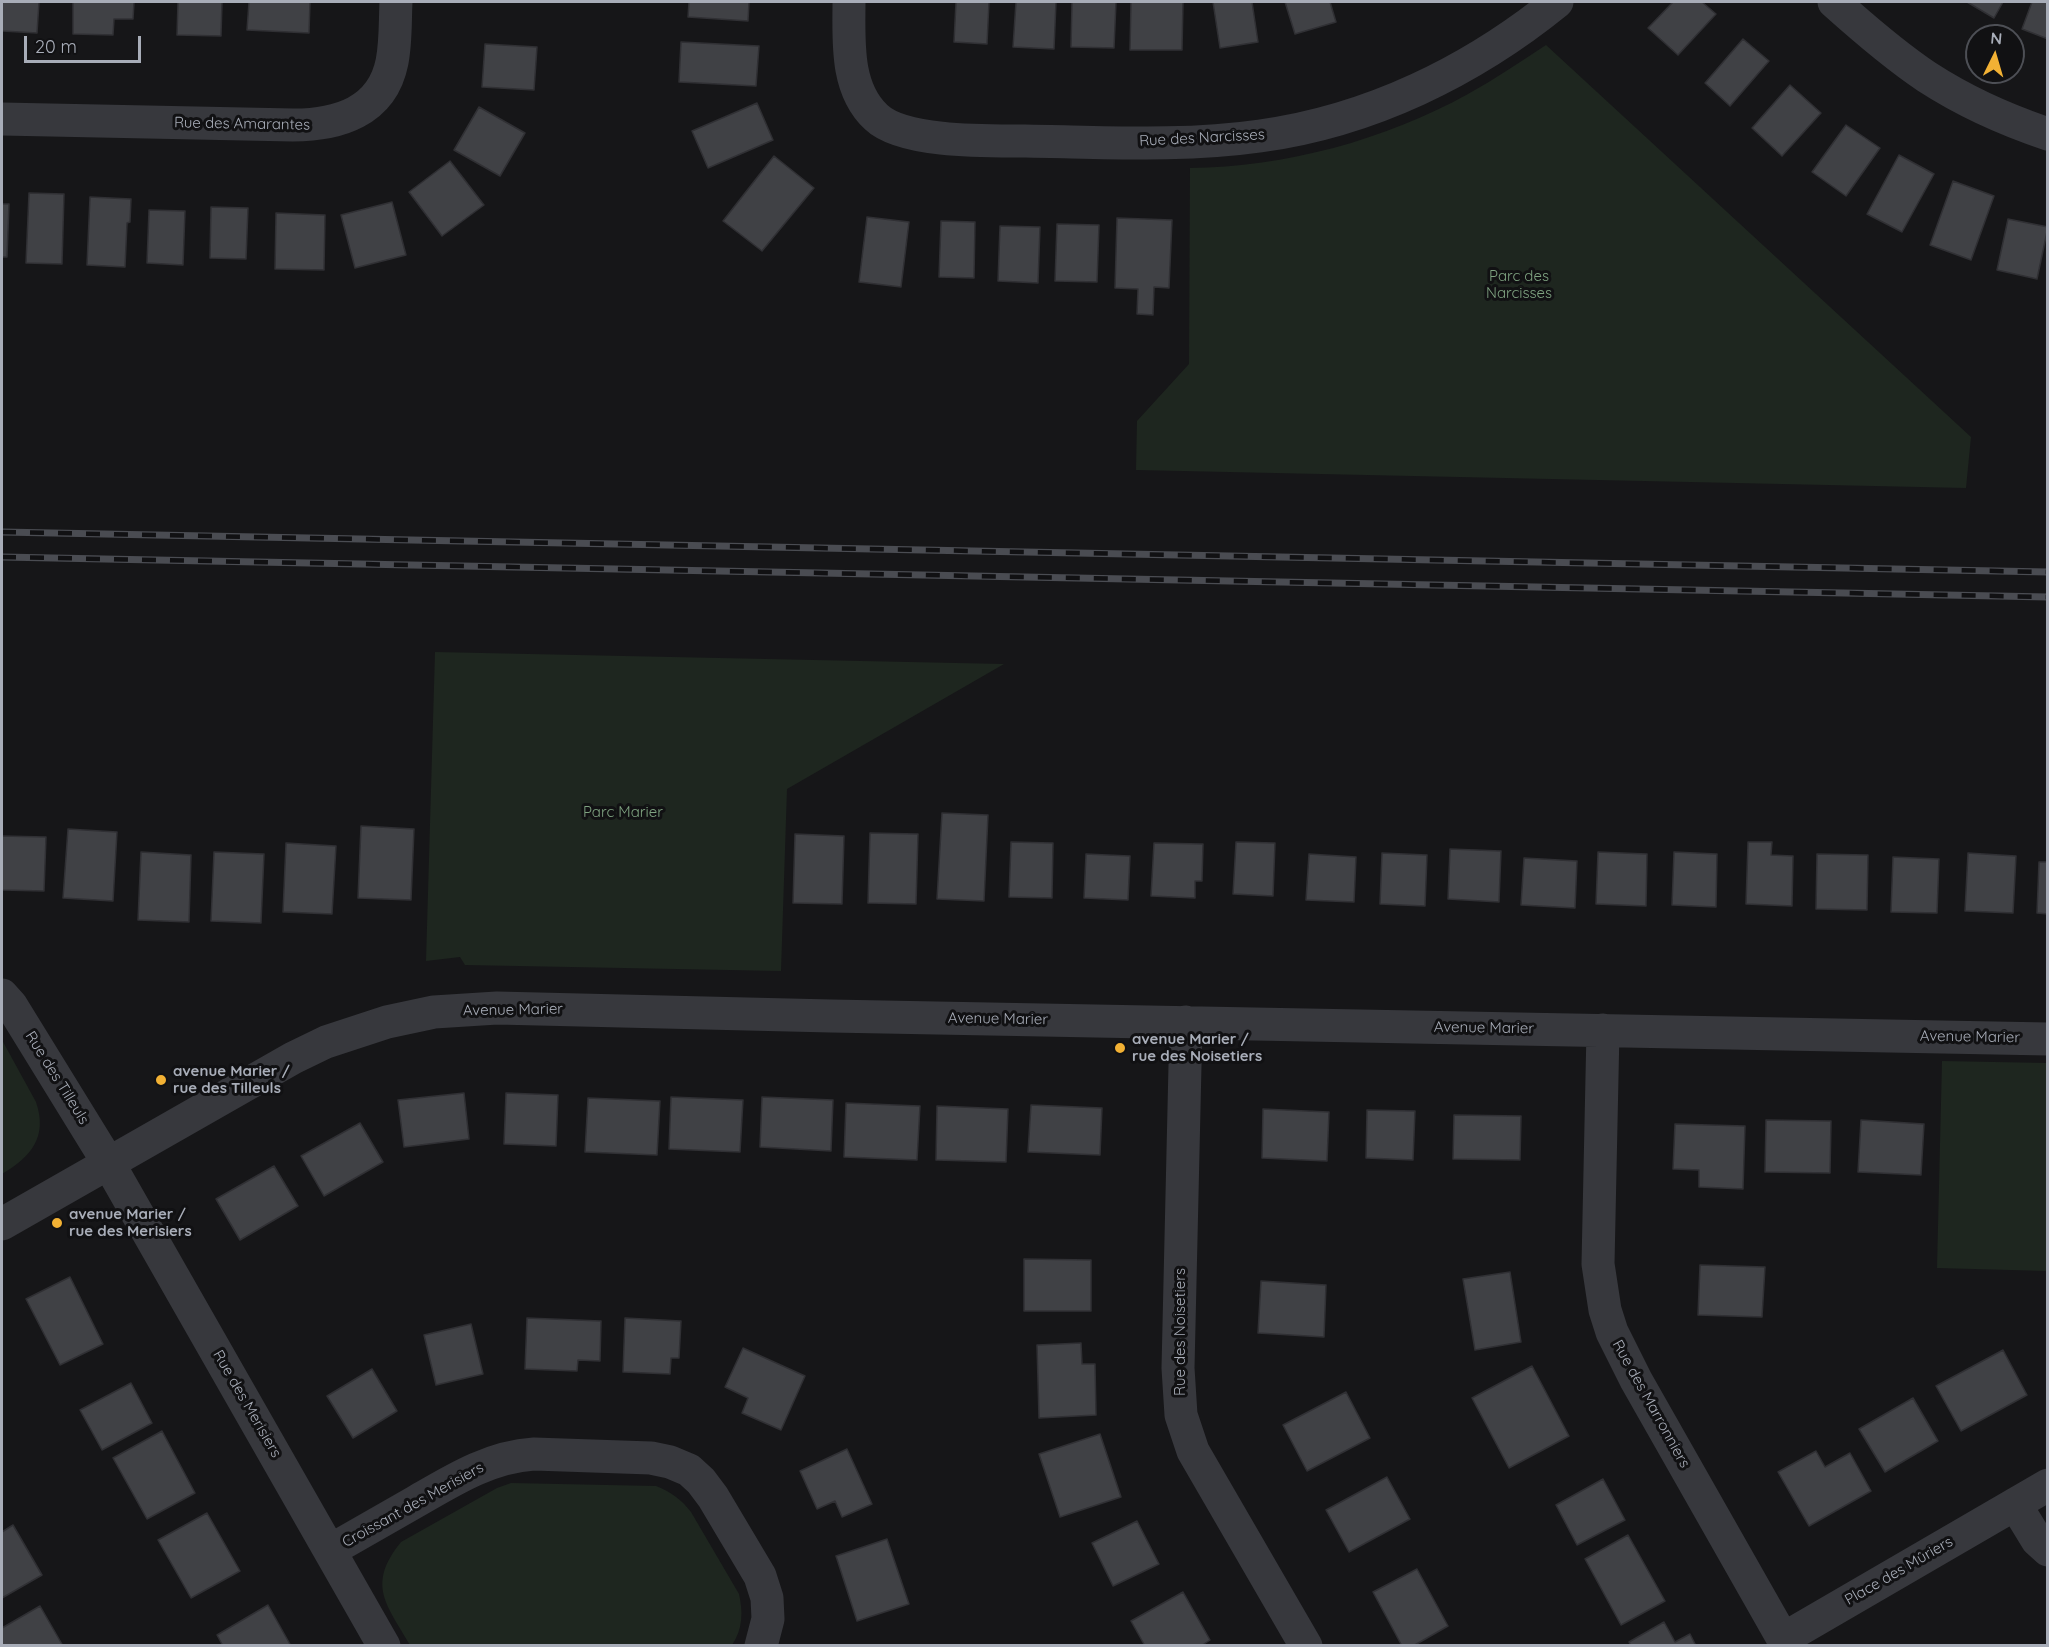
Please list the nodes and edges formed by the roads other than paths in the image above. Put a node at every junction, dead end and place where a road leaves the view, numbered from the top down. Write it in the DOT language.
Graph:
graph roads {
  1 [pos="396,2"];
  2 [pos="849,2"];
  3 [pos="1557,2"];
  4 [pos="1834,2"];
  5 [pos="2,119"];
  6 [pos="2048,134"];
  7 [pos="2,995"];
  8 [pos="1186,1022"];
  9 [pos="1603,1030"];
  10 [pos="2048,1039"];
  11 [pos="110,1164"];
  12 [pos="2,1224"];
  13 [pos="2048,1485"];
  14 [pos="2015,1504"];
  15 [pos="331,1550"];
  16 [pos="2048,1550"];
  17 [pos="1785,1642"];
  18 [pos="384,1646"];
  19 [pos="761,1646"];
  20 [pos="1306,1646"];
  1 -- 5 [label="street, Rue des Amarantes"];
  2 -- 3 [label="street, Rue des Narcisses"];
  4 -- 6 [label="street"];
  7 -- 11 [label="street, Rue des Tilleuls"];
  8 -- 9 [label="street, Avenue Marier"];
  8 -- 11 [label="street, Avenue Marier"];
  8 -- 20 [label="street, Rue des Noisetiers"];
  9 -- 10 [label="street, Avenue Marier"];
  9 -- 17 [label="street, Rue des Marronniers"];
  11 -- 12 [label="street, Avenue Marier"];
  11 -- 15 [label="street, Rue des Merisiers"];
  13 -- 14 [label="street, Place des Mûriers"];
  14 -- 16 [label="street"];
  14 -- 17 [label="street, Place des Mûriers"];
  15 -- 18 [label="street, Rue des Merisiers"];
  15 -- 19 [label="street, Croissant des Merisiers"];
}
